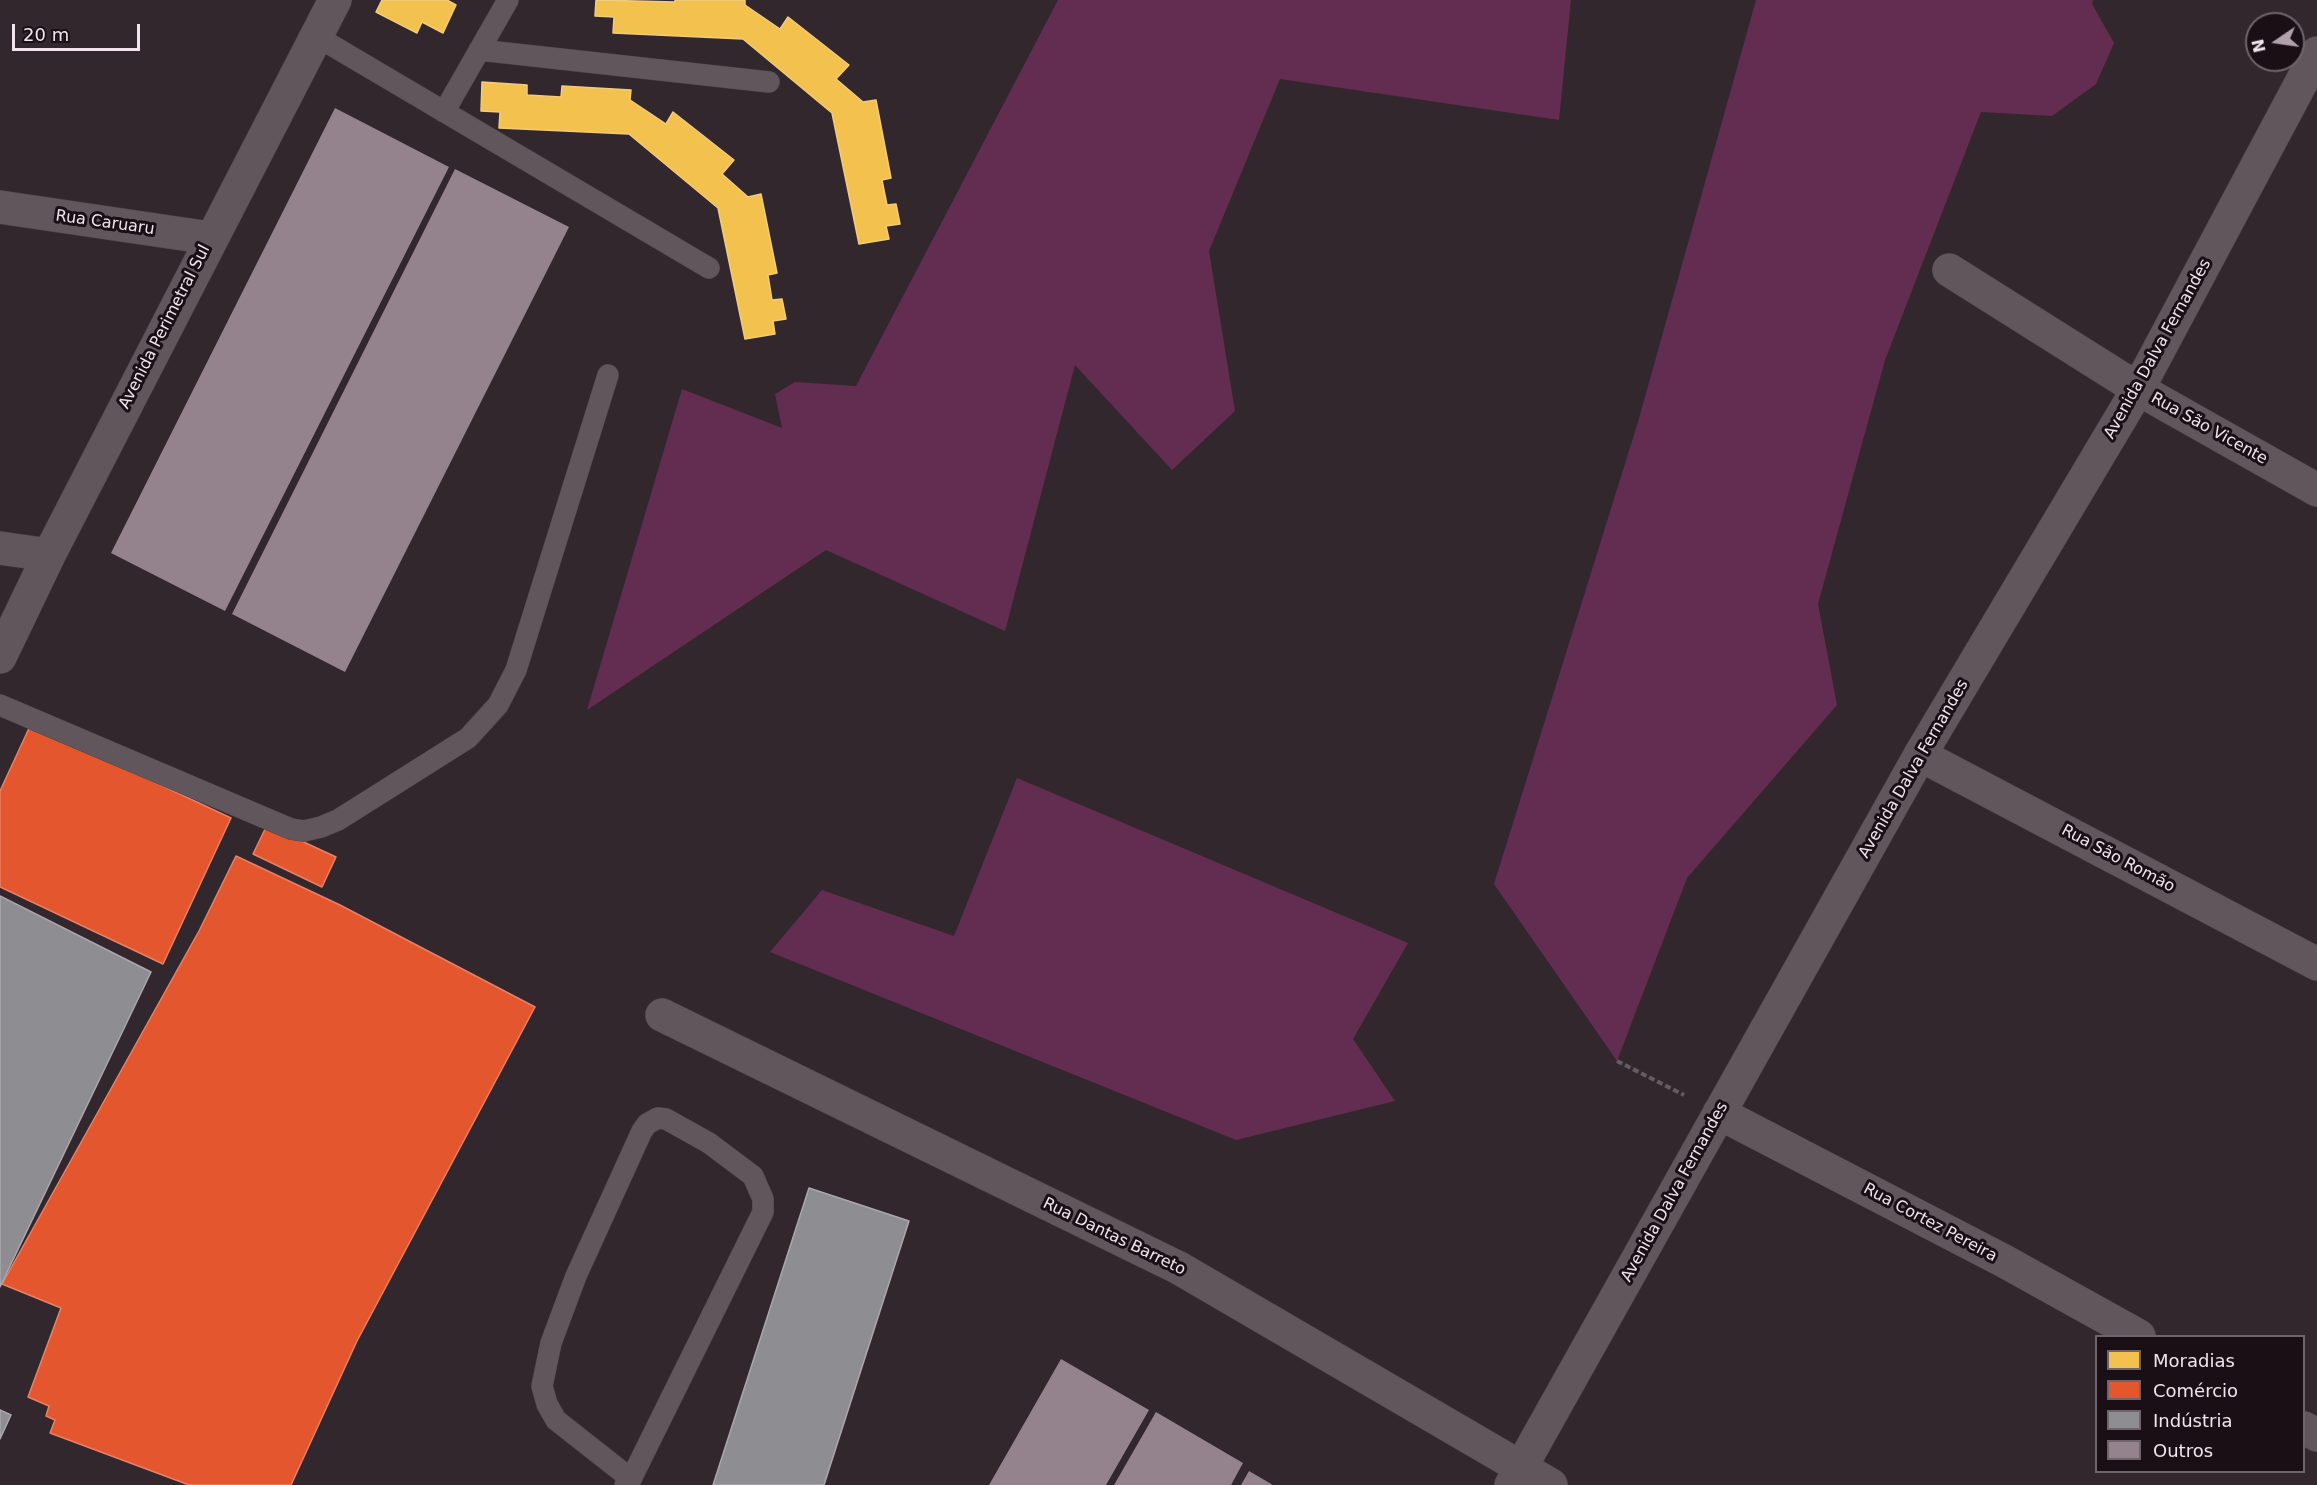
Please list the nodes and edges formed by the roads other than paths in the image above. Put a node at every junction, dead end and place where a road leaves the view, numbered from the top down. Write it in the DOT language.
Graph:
graph roads {
  1 [pos="335,0"];
  2 [pos="508,0"];
  3 [pos="316,36"];
  4 [pos="479,51"];
  5 [pos="2317,53"];
  6 [pos="769,82"];
  7 [pos="444,112"];
  8 [pos="0,207"];
  9 [pos="210,238"];
  10 [pos="709,268"];
  11 [pos="1949,270"];
  12 [pos="608,375"];
  13 [pos="2138,389"];
  14 [pos="2317,490"];
  15 [pos="0,548"];
  16 [pos="49,555"];
  17 [pos="0,657"];
  18 [pos="0,705"];
  19 [pos="1920,755"];
  20 [pos="2317,964"];
  21 [pos="662,1015"];
  22 [pos="1719,1113"];
  23 [pos="2137,1335"];
  24 [pos="1516,1477"];
  25 [pos="628,1482"];
  26 [pos="1551,1485"];
  1 -- 3 [label="street, Avenida Perimetral Sul"];
  2 -- 4 [label="lane"];
  3 -- 7 [label="lane"];
  3 -- 9 [label="street, Avenida Perimetral Sul"];
  4 -- 6 [label="lane"];
  4 -- 7 [label="lane"];
  5 -- 13 [label="street, Avenida Dalva Fernandes"];
  7 -- 10 [label="lane"];
  8 -- 9 [label="street, Rua Caruaru"];
  9 -- 16 [label="street, Avenida Perimetral Sul"];
  11 -- 13 [label="street, Rua São Vicente"];
  12 -- 18 [label="lane"];
  13 -- 14 [label="street, Rua São Vicente"];
  13 -- 19 [label="street, Avenida Dalva Fernandes"];
  15 -- 16 [label="street"];
  16 -- 17 [label="street, Avenida Perimetral Sul"];
  19 -- 20 [label="street, Rua São Romão"];
  19 -- 22 [label="street, Avenida Dalva Fernandes"];
  21 -- 24 [label="street, Rua Dantas Barreto"];
  22 -- 23 [label="street, Rua Cortez Pereira"];
  22 -- 24 [label="street, Avenida Dalva Fernandes"];
  24 -- 26 [label="street, Rua Dantas Barreto"];
  25 -- 25 [label="lane"];
}
